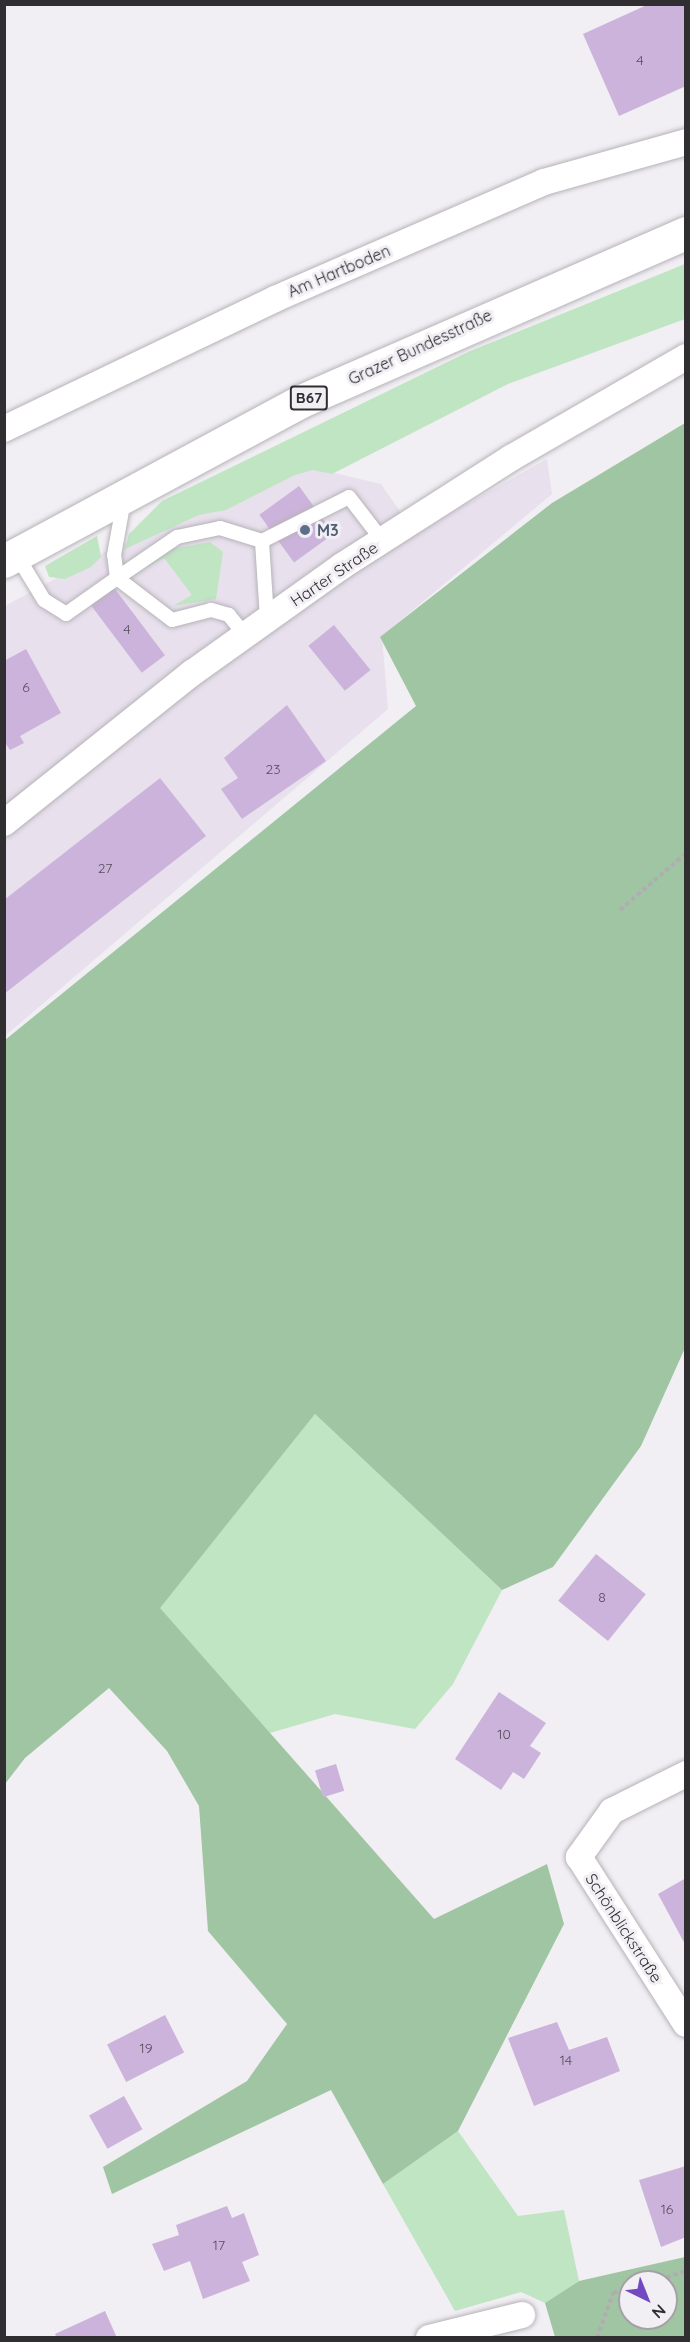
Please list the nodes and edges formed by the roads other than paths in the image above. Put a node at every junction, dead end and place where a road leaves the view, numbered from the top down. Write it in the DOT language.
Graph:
graph roads {
  1 [pos="686,142"];
  2 [pos="686,233"];
  3 [pos="686,357"];
  4 [pos="4,429"];
  5 [pos="126,493"];
  6 [pos="382,540"];
  7 [pos="262,541"];
  8 [pos="10,558"];
  9 [pos="117,578"];
  10 [pos="267,619"];
  11 [pos="245,635"];
  12 [pos="4,824"];
  13 [pos="686,1774"];
  14 [pos="686,2024"];
  15 [pos="522,2315"];
  16 [pos="429,2337"];
  1 -- 4 [label="street, Am Hartboden"];
  2 -- 5 [label="main road, Grazer Bundesstraße / B67"];
  3 -- 6 [label="street, Harter Straße"];
  5 -- 8 [label="main road, Grazer Bundesstraße / B67"];
  5 -- 9 [label="lane"];
  6 -- 7 [label="lane"];
  6 -- 10 [label="street, Harter Straße"];
  7 -- 9 [label="lane"];
  7 -- 10 [label="lane"];
  8 -- 9 [label="lane"];
  9 -- 11 [label="lane"];
  10 -- 11 [label="street, Harter Straße"];
  11 -- 12 [label="street, Harter Straße"];
  13 -- 14 [label="street, Schönblickstraße"];
  15 -- 16 [label="street"];
}
